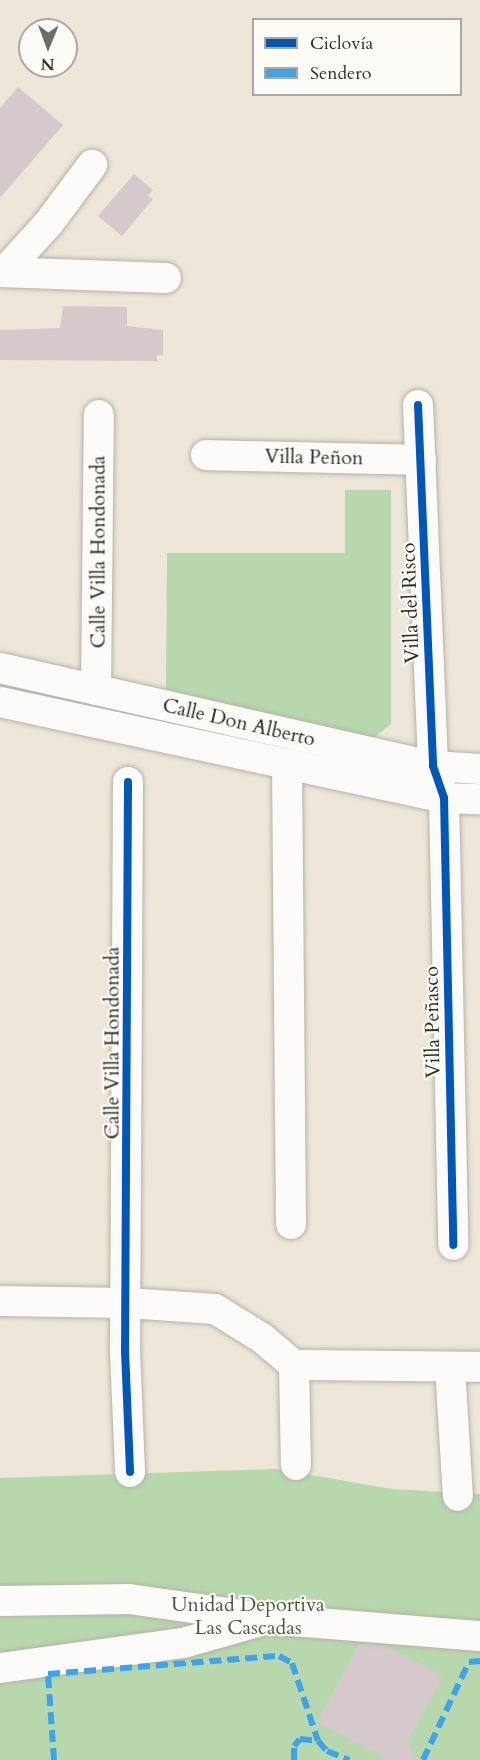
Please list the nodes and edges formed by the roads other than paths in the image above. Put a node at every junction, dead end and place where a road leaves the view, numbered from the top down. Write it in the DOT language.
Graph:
graph roads {
  1 [pos="92,165"];
  2 [pos="3,271"];
  3 [pos="166,278"];
  4 [pos="418,405"];
  5 [pos="99,415"];
  6 [pos="206,455"];
  7 [pos="421,460"];
  8 [pos="0,668"];
  9 [pos="96,690"];
  10 [pos="0,702"];
  11 [pos="287,764"];
  12 [pos="433,766"];
  13 [pos="480,769"];
  14 [pos="128,782"];
  15 [pos="444,798"];
  16 [pos="480,799"];
  17 [pos="291,1224"];
  18 [pos="453,1245"];
  19 [pos="0,1301"];
  20 [pos="127,1303"];
  21 [pos="294,1365"];
  22 [pos="450,1367"];
  23 [pos="480,1367"];
  24 [pos="296,1465"];
  25 [pos="130,1472"];
  26 [pos="458,1496"];
  27 [pos="0,1601"];
  28 [pos="268,1619"];
  29 [pos="480,1636"];
  30 [pos="0,1668"];
  1 -- 2 [label="street"];
  2 -- 3 [label="street"];
  4 -- 7 [label="street, Villa del Risco"];
  5 -- 9 [label="street, Calle Villa Hondonada"];
  6 -- 7 [label="street, Villa Peñon"];
  7 -- 12 [label="street, Villa del Risco"];
  8 -- 9 [label="street, Calle Don Alberto"];
  9 -- 12 [label="street, Calle Don Alberto"];
  10 -- 11 [label="street, Calle Don Alberto"];
  11 -- 15 [label="street, Calle Don Alberto"];
  11 -- 17 [label="street"];
  12 -- 13 [label="street, Calle Don Alberto"];
  12 -- 15 [label="street, Villa del Risco"];
  14 -- 20 [label="street, Calle Villa Hondonada"];
  15 -- 16 [label="street, Calle Don Alberto"];
  15 -- 18 [label="street, Villa Peñasco"];
  19 -- 20 [label="street"];
  20 -- 21 [label="street"];
  20 -- 25 [label="street, Calle Villa Hondonada"];
  21 -- 22 [label="street"];
  21 -- 24 [label="street"];
  22 -- 23 [label="street"];
  22 -- 26 [label="street"];
  27 -- 28 [label="street"];
  28 -- 29 [label="street"];
  28 -- 30 [label="street"];
}
